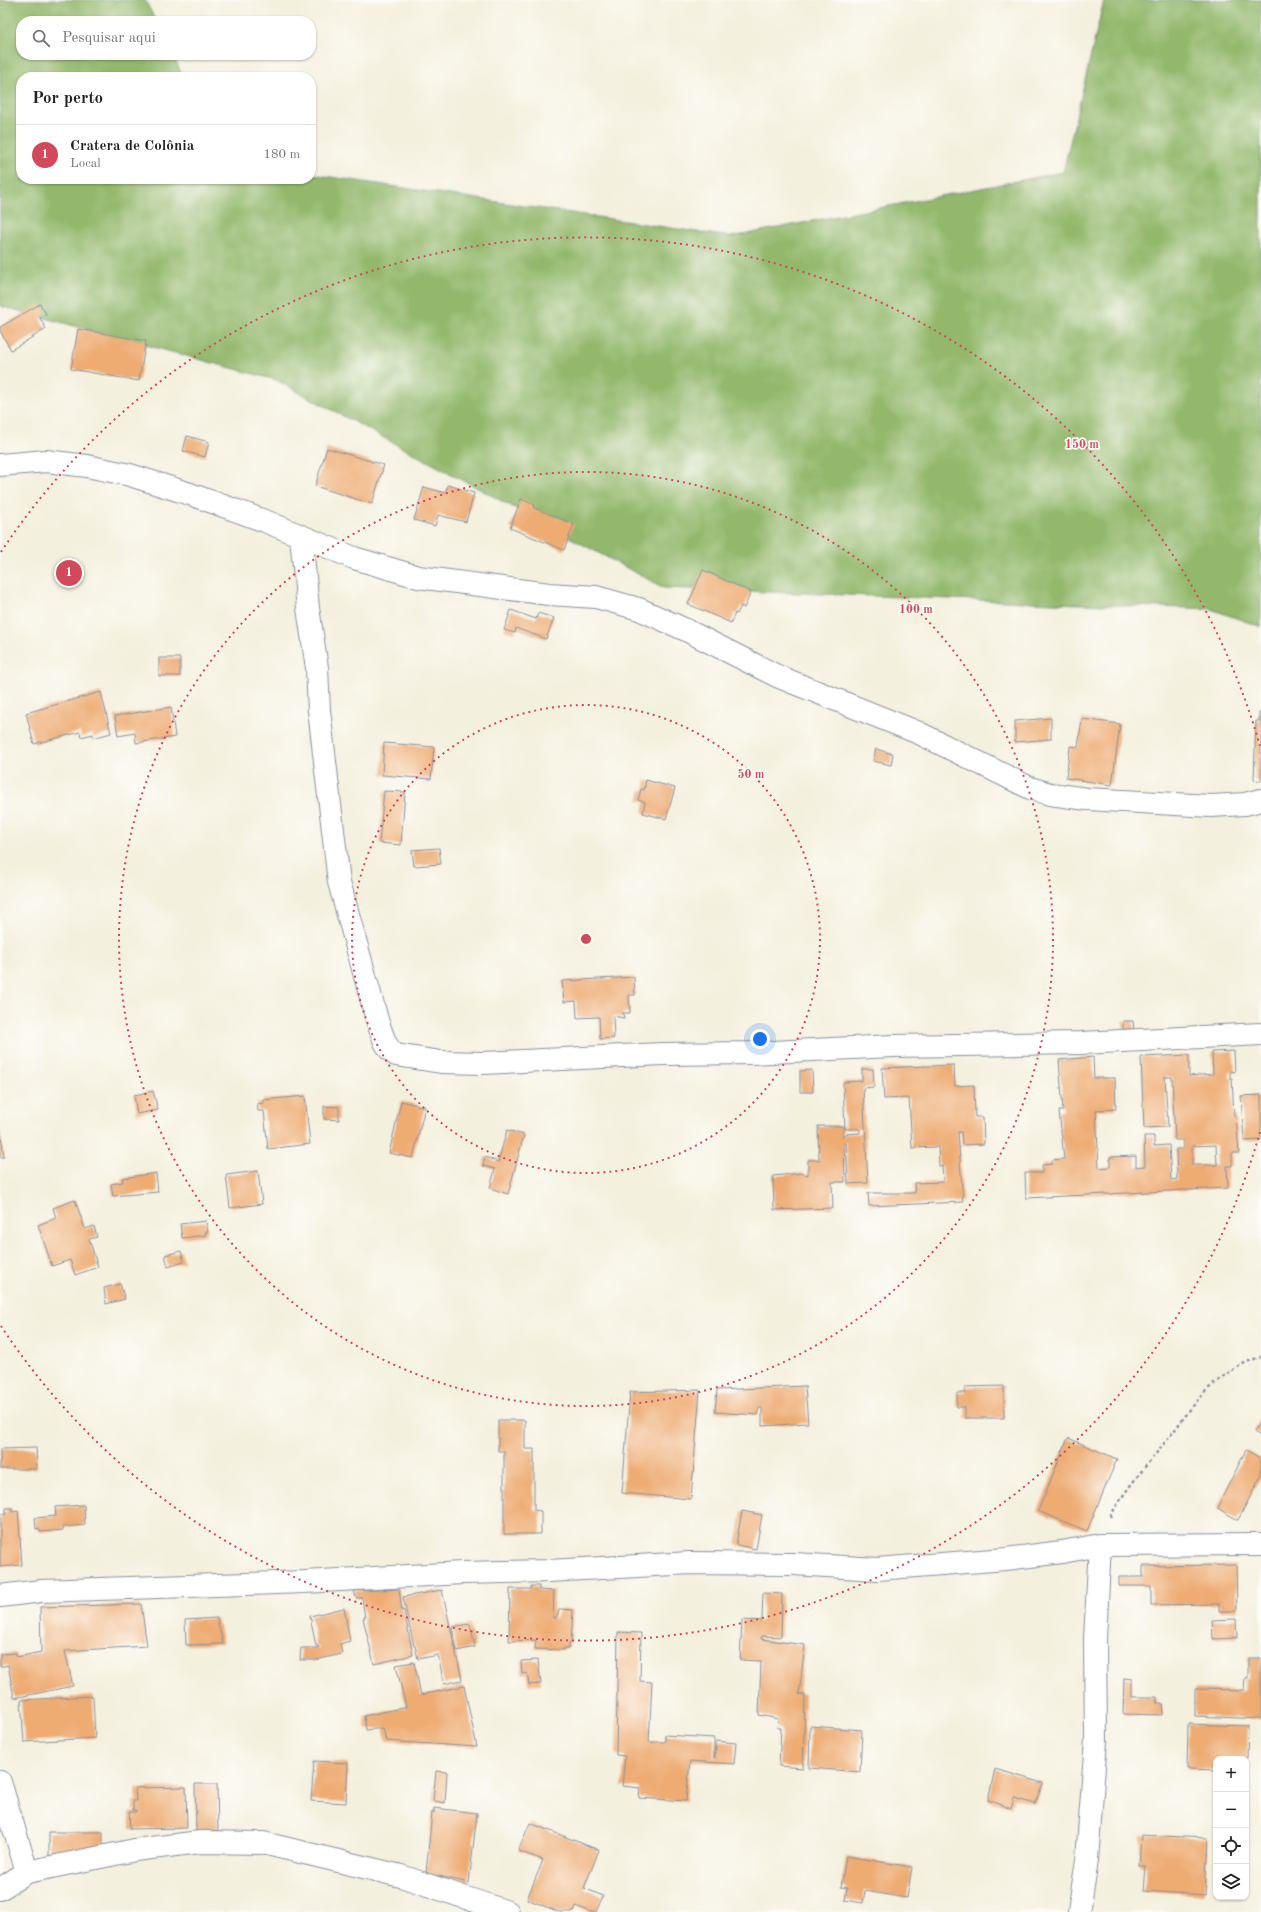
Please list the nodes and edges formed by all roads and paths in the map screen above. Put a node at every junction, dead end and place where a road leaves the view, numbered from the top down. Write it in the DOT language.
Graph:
graph roads {
  1 [pos="0,465"];
  2 [pos="301,536"];
  3 [pos="1261,800"];
  4 [pos="1261,1034"];
  5 [pos="1261,1357"];
  6 [pos="1261,1544"];
  7 [pos="1100,1545"];
  8 [pos="0,1596"];
  9 [pos="0,1782"];
  10 [pos="27,1872"];
  11 [pos="0,1889"];
  12 [pos="508,1912"];
  13 [pos="1079,1912"];
  1 -- 2 [label="street"];
  2 -- 3 [label="street"];
  2 -- 4 [label="street"];
  5 -- 7 [label="path"];
  6 -- 7 [label="street"];
  7 -- 8 [label="street"];
  7 -- 13 [label="street"];
  9 -- 10 [label="street"];
  10 -- 11 [label="street"];
  10 -- 12 [label="street"];
}
